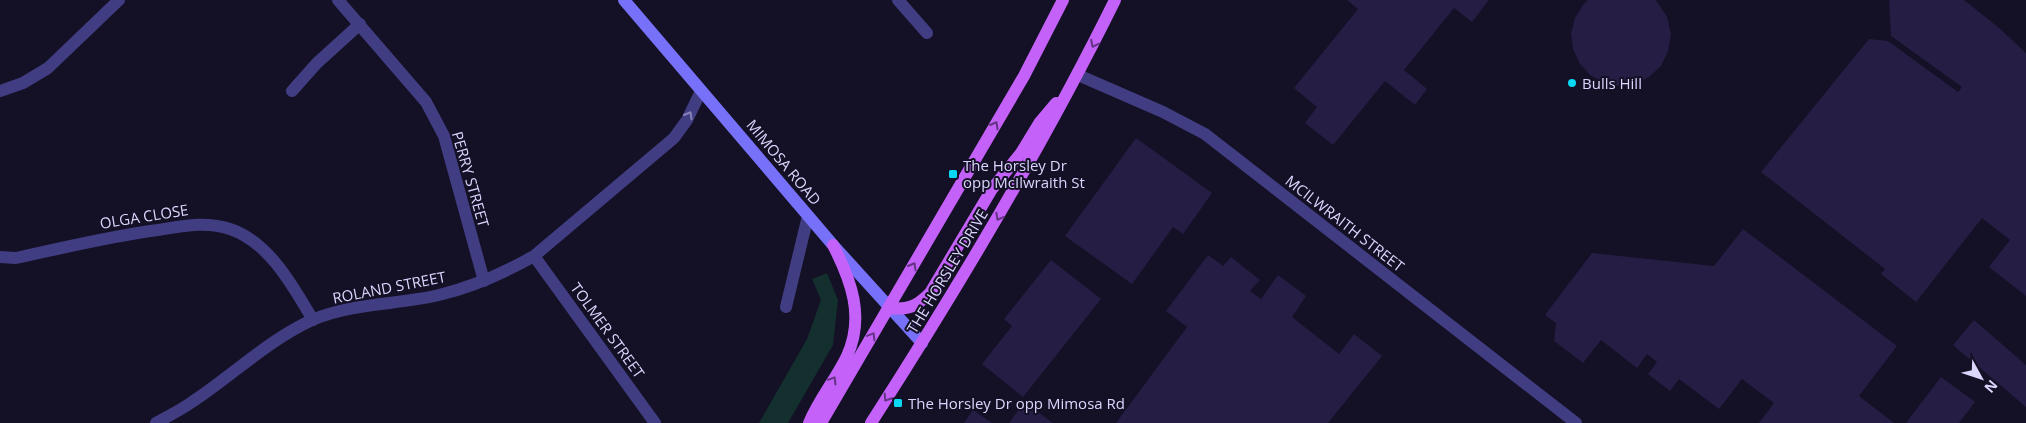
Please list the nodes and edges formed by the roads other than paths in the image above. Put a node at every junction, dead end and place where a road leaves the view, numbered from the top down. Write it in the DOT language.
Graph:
graph roads {
  1 [pos="119,0"];
  2 [pos="338,0"];
  3 [pos="624,0"];
  4 [pos="898,0"];
  5 [pos="1063,0"];
  6 [pos="1115,0"];
  7 [pos="360,24"];
  8 [pos="927,32"];
  9 [pos="1078,75"];
  10 [pos="0,91"];
  11 [pos="292,91"];
  12 [pos="701,91"];
  13 [pos="808,216"];
  14 [pos="834,245"];
  15 [pos="534,256"];
  16 [pos="0,257"];
  17 [pos="484,281"];
  18 [pos="786,308"];
  19 [pos="889,308"];
  20 [pos="313,320"];
  21 [pos="922,344"];
  22 [pos="156,423"];
  23 [pos="656,423"];
  24 [pos="809,423"];
  25 [pos="821,423"];
  26 [pos="871,423"];
  27 [pos="1576,423"];
  1 -- 10 [label="street"];
  2 -- 7 [label="street, PERRY STREET"];
  3 -- 12 [label="main road, MIMOSA ROAD"];
  4 -- 8 [label="street"];
  19 -- 5 [label="main road, THE HORSLEY DRIVE, one-way"];
  6 -- 9 [label="main road, THE HORSLEY DRIVE, one-way"];
  7 -- 11 [label="street"];
  7 -- 17 [label="street, PERRY STREET"];
  9 -- 19 [label="main road"];
  9 -- 21 [label="main road, THE HORSLEY DRIVE, one-way"];
  9 -- 27 [label="street, MCILWRAITH STREET"];
  12 -- 13 [label="main road, MIMOSA ROAD"];
  15 -- 12 [label="street, ROLAND STREET, one-way"];
  13 -- 14 [label="main road, MIMOSA ROAD"];
  13 -- 18 [label="street"];
  14 -- 19 [label="main road, MIMOSA ROAD"];
  24 -- 14 [label="main road, one-way"];
  15 -- 17 [label="street, ROLAND STREET"];
  15 -- 23 [label="street, TOLMER STREET"];
  16 -- 20 [label="street, OLGA CLOSE"];
  17 -- 20 [label="street, ROLAND STREET"];
  19 -- 21 [label="main road, MIMOSA ROAD"];
  25 -- 19 [label="main road, THE HORSLEY DRIVE, one-way"];
  20 -- 22 [label="street, ROLAND STREET"];
  21 -- 26 [label="main road, THE HORSLEY DRIVE, one-way"];
}
